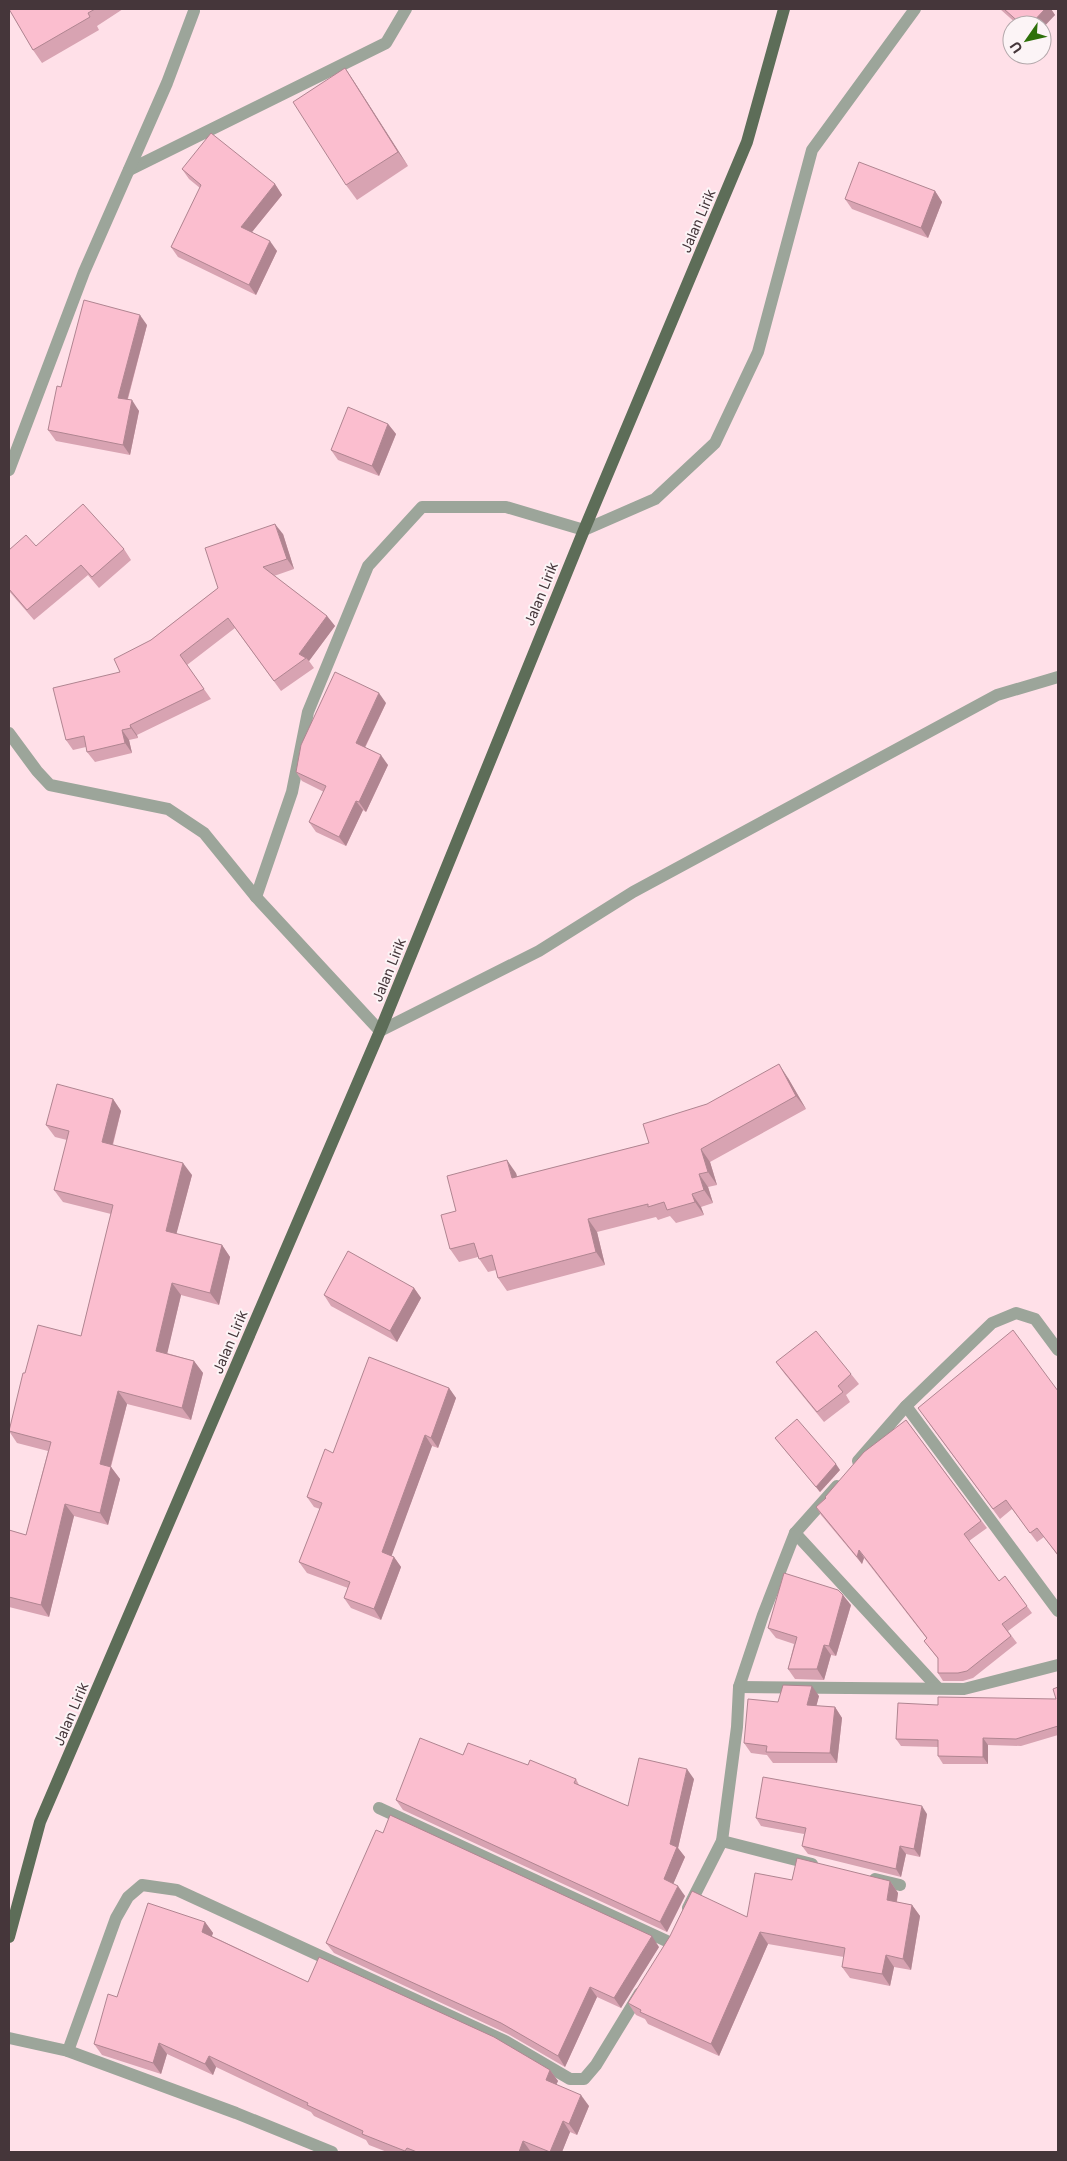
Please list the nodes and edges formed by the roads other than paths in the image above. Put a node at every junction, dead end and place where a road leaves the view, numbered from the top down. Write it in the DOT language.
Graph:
graph roads {
  1 [pos="406,9"];
  2 [pos="784,9"];
  3 [pos="915,9"];
  4 [pos="194,11"];
  5 [pos="129,170"];
  6 [pos="9,470"];
  7 [pos="584,530"];
  8 [pos="1058,677"];
  9 [pos="9,733"];
  10 [pos="256,897"];
  11 [pos="380,1031"];
  12 [pos="1058,1350"];
  13 [pos="906,1406"];
  14 [pos="795,1533"];
  15 [pos="1058,1611"];
  16 [pos="1058,1664"];
  17 [pos="739,1687"];
  18 [pos="937,1687"];
  19 [pos="379,1808"];
  20 [pos="722,1841"];
  21 [pos="825,1867"];
  22 [pos="862,1876"];
  23 [pos="900,1886"];
  24 [pos="684,1917"];
  25 [pos="9,1937"];
  26 [pos="671,1943"];
  27 [pos="646,1984"];
  28 [pos="9,2038"];
  29 [pos="68,2051"];
  30 [pos="332,2152"];
  1 -- 5 [label="street"];
  2 -- 7 [label="main road, Jalan Lirik"];
  3 -- 7 [label="street"];
  4 -- 5 [label="street"];
  5 -- 6 [label="street"];
  7 -- 10 [label="street"];
  7 -- 11 [label="main road, Jalan Lirik"];
  8 -- 11 [label="street"];
  9 -- 10 [label="street"];
  10 -- 11 [label="street"];
  11 -- 25 [label="main road, Jalan Lirik"];
  12 -- 13 [label="street"];
  13 -- 14 [label="street"];
  13 -- 15 [label="street"];
  14 -- 17 [label="street"];
  14 -- 18 [label="street"];
  16 -- 18 [label="street"];
  17 -- 18 [label="street"];
  17 -- 20 [label="street"];
  19 -- 26 [label="street"];
  20 -- 21 [label="street"];
  20 -- 24 [label="street"];
  22 -- 23 [label="street"];
  27 -- 29 [label="street"];
  28 -- 29 [label="street"];
  29 -- 30 [label="street"];
}
